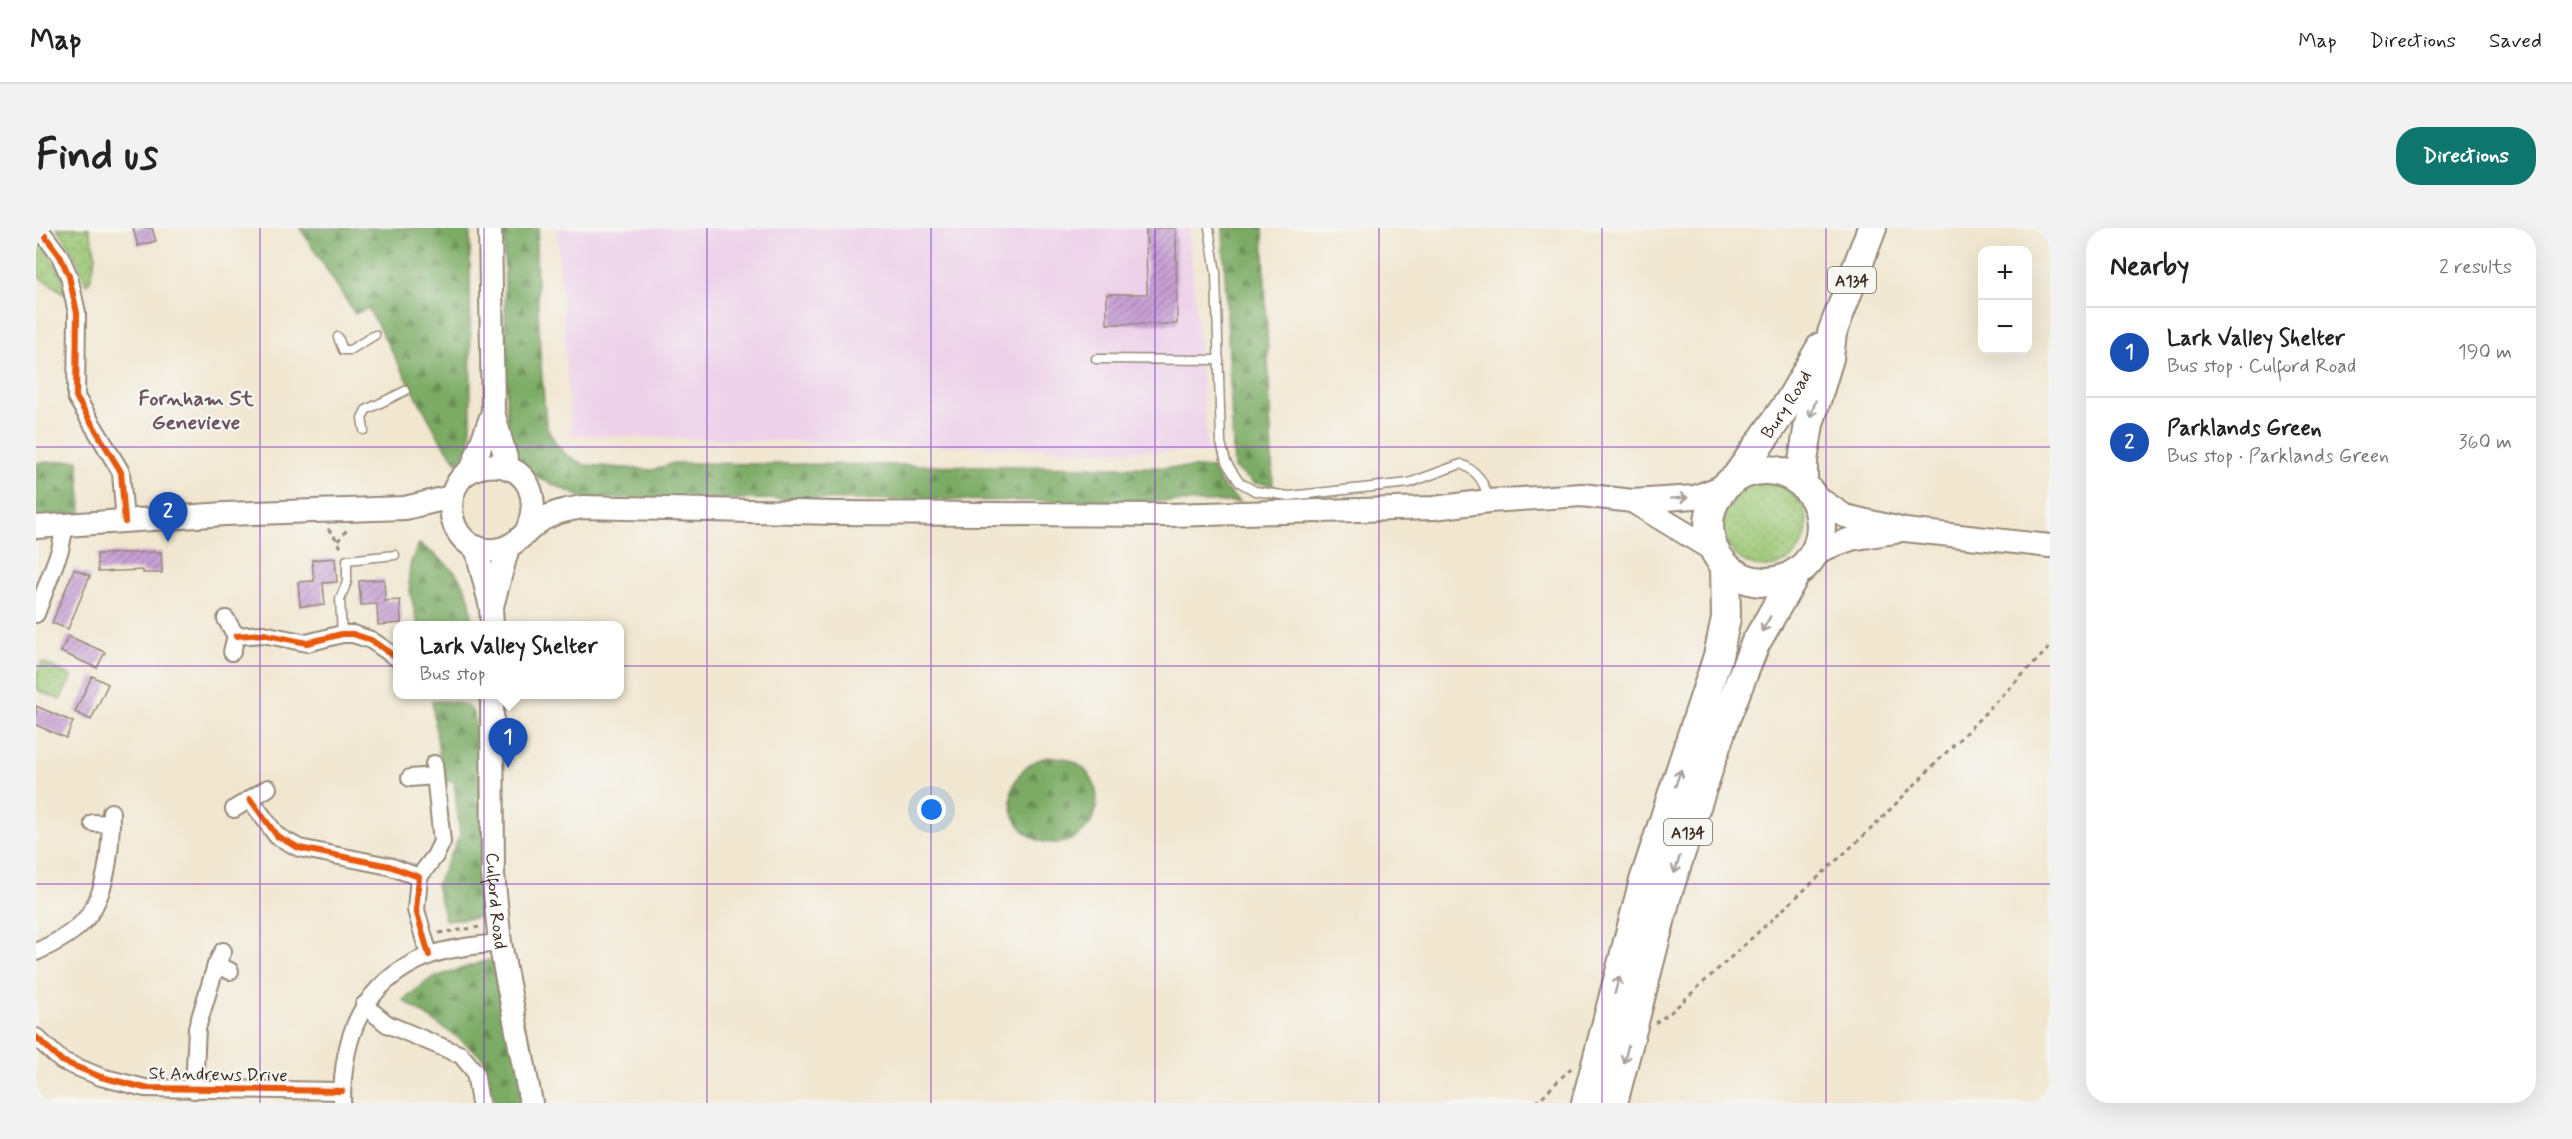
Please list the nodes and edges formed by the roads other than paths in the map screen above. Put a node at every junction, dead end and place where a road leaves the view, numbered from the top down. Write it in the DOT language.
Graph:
graph roads {
  1 [pos="39,228"];
  2 [pos="489,228"];
  3 [pos="1209,228"];
  4 [pos="1872,228"];
  5 [pos="1832,333"];
  6 [pos="375,335"];
  7 [pos="338,337"];
  8 [pos="1096,359"];
  9 [pos="1219,360"];
  10 [pos="405,391"];
  11 [pos="493,412"];
  12 [pos="364,430"];
  13 [pos="509,469"];
  14 [pos="471,471"];
  15 [pos="1731,481"];
  16 [pos="1807,488"];
  17 [pos="530,489"];
  18 [pos="451,497"];
  19 [pos="1489,501"];
  20 [pos="1632,501"];
  21 [pos="583,507"];
  22 [pos="405,508"];
  23 [pos="125,522"];
  24 [pos="65,525"];
  25 [pos="36,527"];
  26 [pos="456,530"];
  27 [pos="1905,530"];
  28 [pos="517,541"];
  29 [pos="2050,546"];
  30 [pos="476,547"];
  31 [pos="1816,552"];
  32 [pos="395,555"];
  33 [pos="1719,558"];
  34 [pos="1796,573"];
  35 [pos="36,614"];
  36 [pos="492,616"];
  37 [pos="226,619"];
  38 [pos="342,633"];
  39 [pos="393,655"];
  40 [pos="492,699"];
  41 [pos="410,778"];
  42 [pos="268,788"];
  43 [pos="250,799"];
  44 [pos="234,808"];
  45 [pos="93,823"];
  46 [pos="419,877"];
  47 [pos="500,943"];
  48 [pos="36,952"];
  49 [pos="429,955"];
  50 [pos="223,962"];
  51 [pos="364,1005"];
  52 [pos="36,1037"];
  53 [pos="194,1090"];
  54 [pos="342,1097"];
  55 [pos="480,1103"];
  56 [pos="531,1103"];
  57 [pos="1586,1103"];
  58 [pos="1613,1103"];
  1 -- 23 [label="street"];
  2 -- 11 [label="main road"];
  3 -- 9 [label="lane"];
  4 -- 5 [label="highway, Bury Road / A134"];
  5 -- 15 [label="highway, Bury Road / A134"];
  5 -- 16 [label="highway, Bury Road / A134, one-way"];
  6 -- 7 [label="lane"];
  8 -- 9 [label="lane"];
  9 -- 19 [label="lane"];
  10 -- 12 [label="lane"];
  11 -- 13 [label="main road"];
  11 -- 14 [label="main road"];
  13 -- 14 [label="main road"];
  13 -- 17 [label="main road"];
  14 -- 18 [label="main road"];
  15 -- 16 [label="highway"];
  20 -- 15 [label="main road, one-way"];
  15 -- 33 [label="highway"];
  16 -- 27 [label="main road"];
  16 -- 31 [label="highway"];
  17 -- 21 [label="main road"];
  17 -- 28 [label="main road"];
  18 -- 22 [label="main road"];
  18 -- 26 [label="main road"];
  19 -- 20 [label="main road"];
  19 -- 21 [label="main road"];
  20 -- 33 [label="main road"];
  21 -- 28 [label="main road"];
  22 -- 23 [label="main road"];
  22 -- 26 [label="main road"];
  23 -- 24 [label="main road"];
  24 -- 25 [label="main road"];
  24 -- 35 [label="street"];
  26 -- 30 [label="main road"];
  27 -- 29 [label="main road"];
  27 -- 31 [label="main road"];
  28 -- 30 [label="main road"];
  28 -- 36 [label="main road"];
  30 -- 36 [label="main road"];
  31 -- 34 [label="highway"];
  32 -- 38 [label="lane"];
  33 -- 34 [label="highway"];
  57 -- 33 [label="highway, A134, one-way"];
  34 -- 58 [label="highway, A134, one-way"];
  37 -- 38 [label="street"];
  38 -- 39 [label="street"];
  40 -- 47 [label="main road, Culford Road"];
  41 -- 46 [label="street"];
  42 -- 43 [label="street"];
  43 -- 44 [label="street"];
  43 -- 46 [label="street"];
  45 -- 48 [label="street"];
  46 -- 49 [label="street"];
  47 -- 49 [label="street"];
  47 -- 56 [label="main road, Culford Road"];
  49 -- 51 [label="street"];
  50 -- 53 [label="street"];
  51 -- 54 [label="street"];
  51 -- 55 [label="street"];
  52 -- 53 [label="street, St Andrews Drive"];
  53 -- 54 [label="street, St Andrews Drive"];
}
